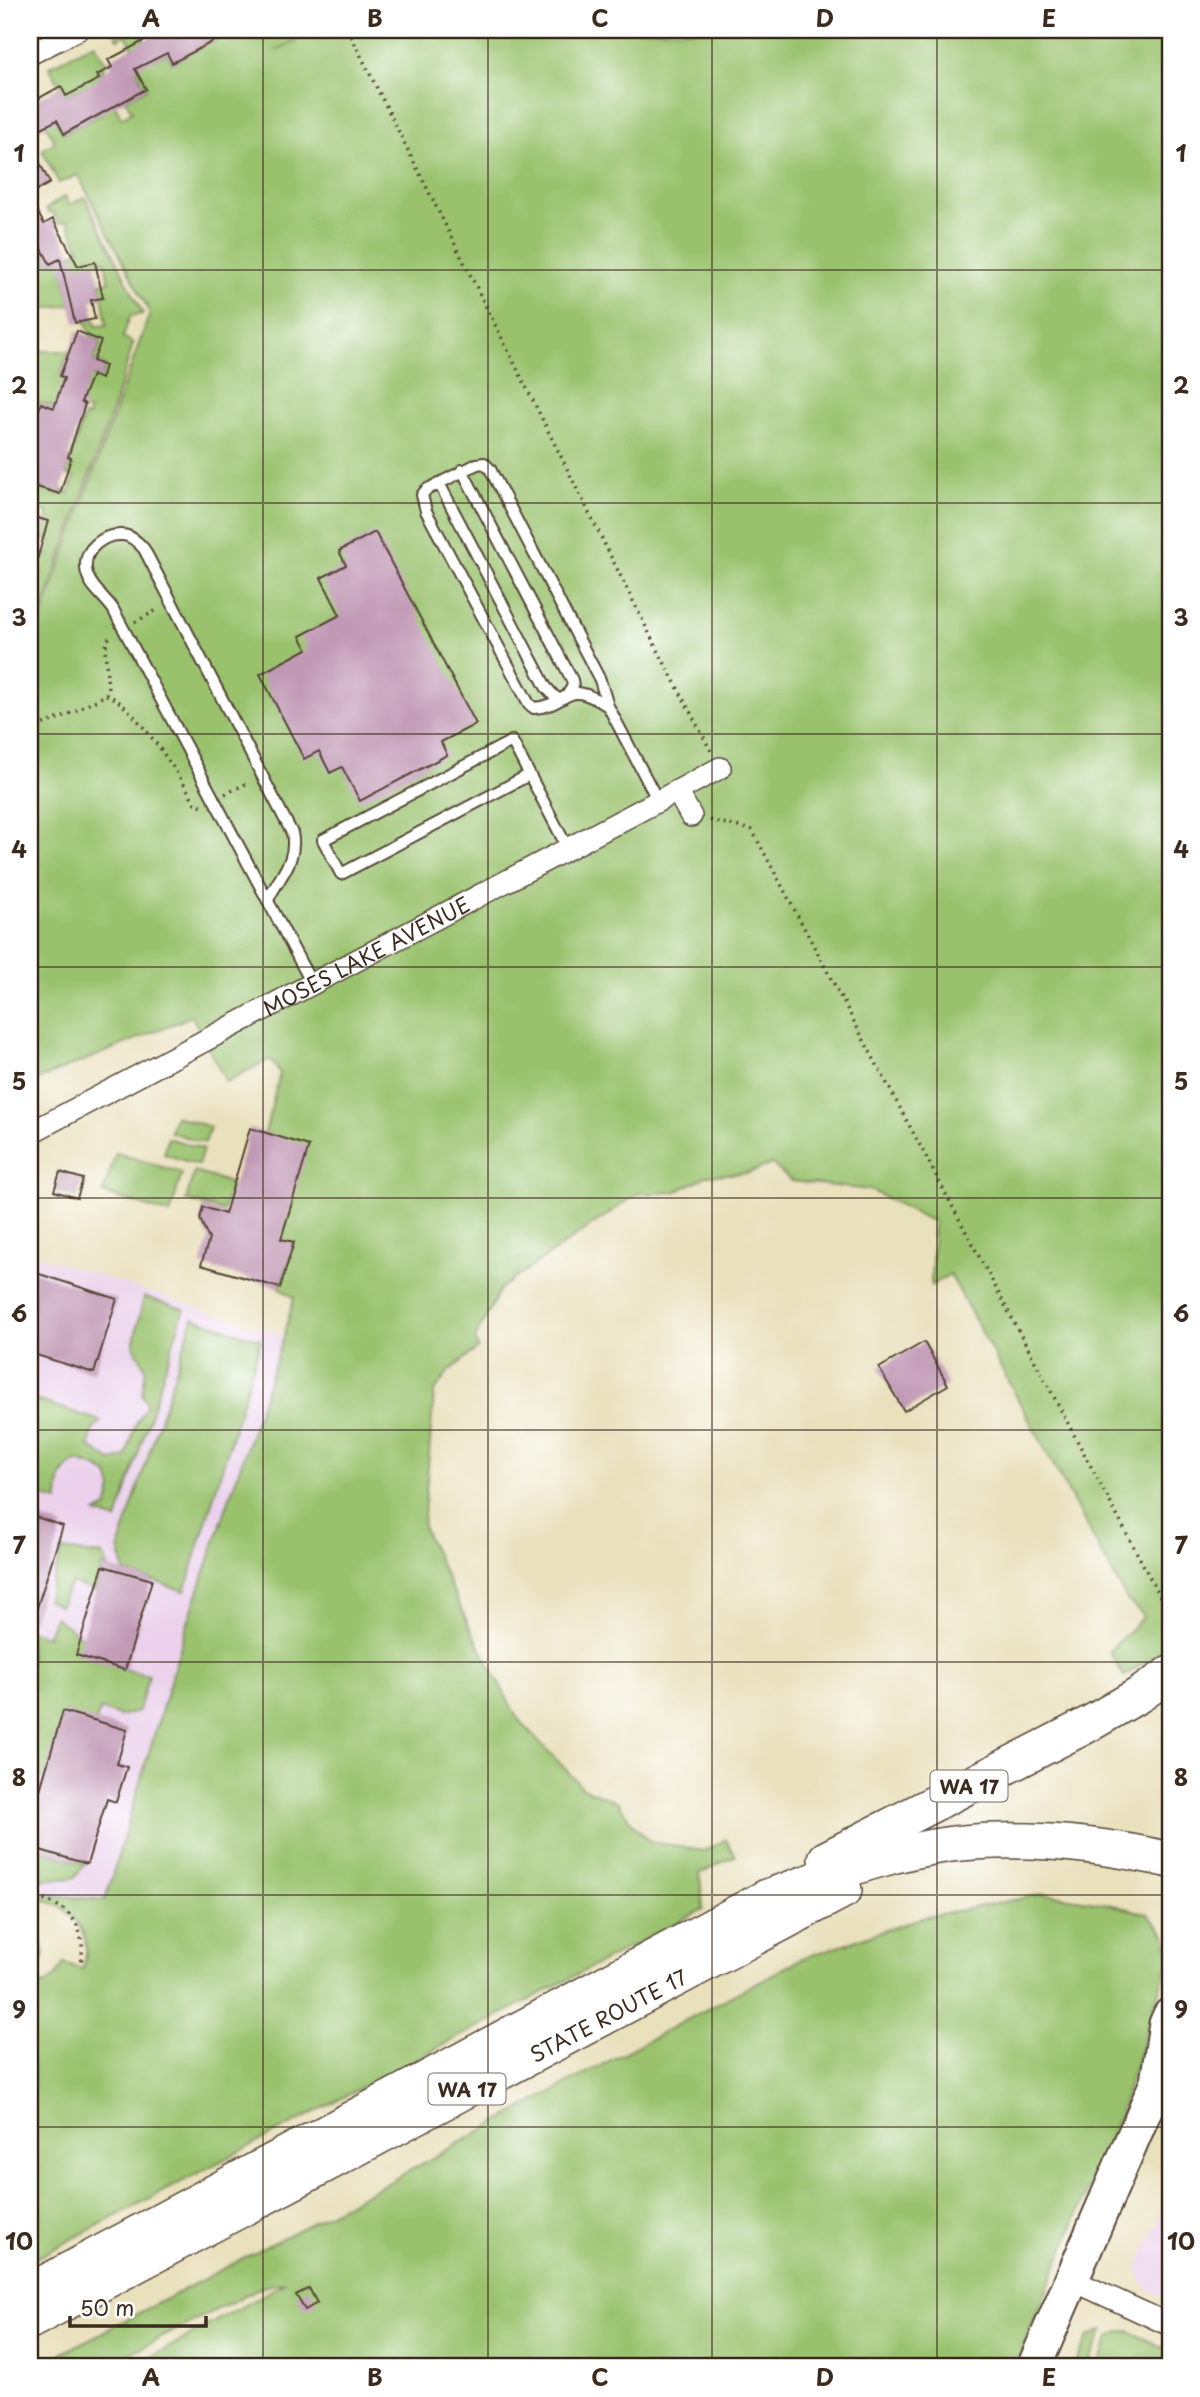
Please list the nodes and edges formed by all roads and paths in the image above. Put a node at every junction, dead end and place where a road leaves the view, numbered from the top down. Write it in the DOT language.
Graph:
graph roads {
  1 [pos="77,30"];
  2 [pos="348,30"];
  3 [pos="30,54"];
  4 [pos="462,470"];
  5 [pos="439,483"];
  6 [pos="172,602"];
  7 [pos="124,628"];
  8 [pos="564,696"];
  9 [pos="608,706"];
  10 [pos="30,729"];
  11 [pos="720,768"];
  12 [pos="530,775"];
  13 [pos="668,796"];
  14 [pos="691,816"];
  15 [pos="568,849"];
  16 [pos="268,900"];
  17 [pos="313,984"];
  18 [pos="30,1133"];
  19 [pos="1170,1615"];
  20 [pos="1170,1674"];
  21 [pos="1058,1844"];
  22 [pos="1170,1860"];
  23 [pos="30,1897"];
  24 [pos="767,1897"];
  25 [pos="81,1964"];
  26 [pos="1170,2015"];
  27 [pos="1163,2074"];
  28 [pos="1070,2279"];
  29 [pos="30,2291"];
  30 [pos="30,2321"];
  31 [pos="1170,2326"];
  32 [pos="1034,2367"];
  1 -- 3 [label="street"];
  2 -- 11 [label="path"];
  4 -- 5 [label="lane"];
  4 -- 8 [label="lane"];
  4 -- 9 [label="lane"];
  5 -- 8 [label="lane"];
  5 -- 8 [label="lane"];
  6 -- 7 [label="path"];
  6 -- 7 [label="lane"];
  6 -- 16 [label="lane"];
  7 -- 10 [label="path"];
  7 -- 16 [label="lane"];
  8 -- 9 [label="lane"];
  9 -- 13 [label="lane"];
  11 -- 13 [label="street, MOSES LAKE AVENUE"];
  12 -- 12 [label="lane"];
  12 -- 15 [label="lane"];
  13 -- 14 [label="street"];
  13 -- 15 [label="street, MOSES LAKE AVENUE"];
  14 -- 19 [label="path"];
  15 -- 17 [label="street, MOSES LAKE AVENUE"];
  16 -- 17 [label="lane"];
  17 -- 18 [label="street, MOSES LAKE AVENUE"];
  20 -- 24 [label="highway, WA 17"];
  21 -- 22 [label="highway, STATE ROUTE 17 / WA 17"];
  21 -- 24 [label="highway, STATE ROUTE 17 / WA 17"];
  21 -- 30 [label="highway, STATE ROUTE 17 / WA 17"];
  23 -- 25 [label="path"];
  24 -- 29 [label="highway, STATE ROUTE 17 / WA 17"];
  26 -- 27 [label="main road"];
  27 -- 28 [label="main road"];
  28 -- 31 [label="street"];
  28 -- 32 [label="main road"];
}
